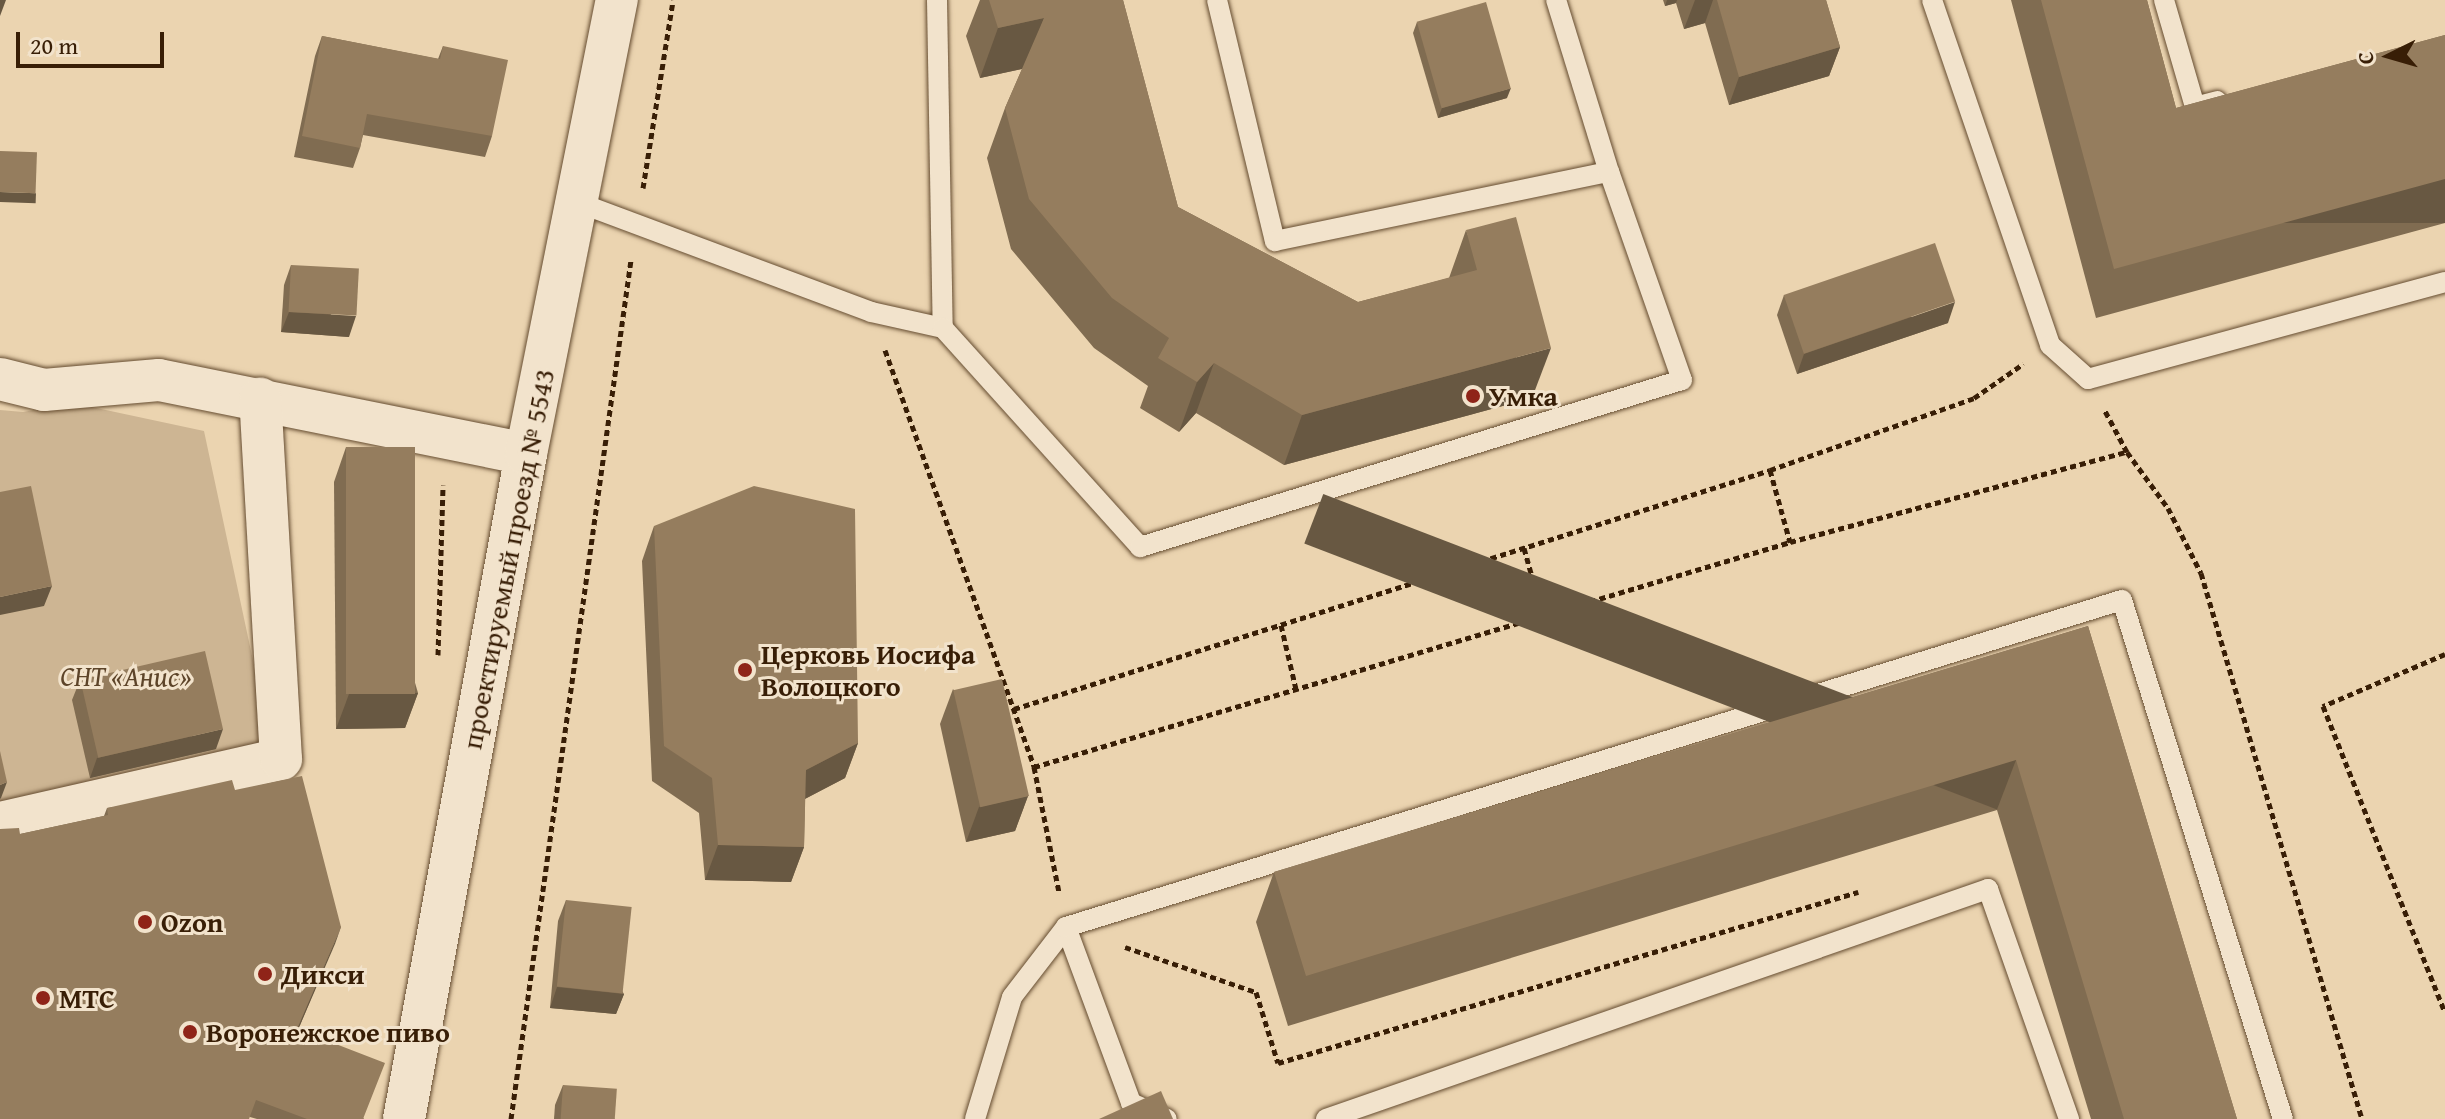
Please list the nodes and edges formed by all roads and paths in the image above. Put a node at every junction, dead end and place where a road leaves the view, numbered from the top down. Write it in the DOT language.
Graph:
graph roads {
  1 [pos="617,0"];
  2 [pos="673,0"];
  3 [pos="937,0"];
  4 [pos="1217,0"];
  5 [pos="1556,0"];
  6 [pos="1932,0"];
  7 [pos="2164,0"];
  8 [pos="2239,95"];
  9 [pos="1609,172"];
  10 [pos="642,197"];
  11 [pos="577,202"];
  12 [pos="632,249"];
  13 [pos="2445,282"];
  14 [pos="871,312"];
  15 [pos="943,328"];
  16 [pos="2050,345"];
  17 [pos="2088,379"];
  18 [pos="3,383"];
  19 [pos="260,399"];
  20 [pos="2127,452"];
  21 [pos="526,454"];
  22 [pos="1770,470"];
  23 [pos="1790,542"];
  24 [pos="1524,548"];
  25 [pos="1543,616"];
  26 [pos="1281,625"];
  27 [pos="2445,654"];
  28 [pos="1296,689"];
  29 [pos="1014,709"];
  30 [pos="1034,767"];
  31 [pos="0,823"];
  32 [pos="1868,890"];
  33 [pos="1066,927"];
  34 [pos="2445,1012"];
  35 [pos="404,1119"];
  36 [pos="511,1119"];
  37 [pos="975,1119"];
  38 [pos="1167,1119"];
  39 [pos="1326,1119"];
  40 [pos="2069,1119"];
  41 [pos="2283,1119"];
  42 [pos="2362,1119"];
  1 -- 11 [label="street, проектируемый проезд № 5543"];
  2 -- 10 [label="path"];
  3 -- 15 [label="lane"];
  4 -- 9 [label="lane"];
  5 -- 9 [label="lane"];
  6 -- 16 [label="lane"];
  7 -- 8 [label="lane"];
  9 -- 15 [label="lane"];
  11 -- 14 [label="lane"];
  11 -- 21 [label="street, проектируемый проезд № 5543"];
  12 -- 36 [label="path"];
  13 -- 17 [label="lane"];
  14 -- 15 [label="lane"];
  14 -- 29 [label="path"];
  16 -- 17 [label="lane"];
  16 -- 22 [label="path"];
  17 -- 20 [label="path"];
  18 -- 19 [label="street"];
  19 -- 21 [label="street"];
  19 -- 31 [label="street"];
  20 -- 23 [label="path"];
  20 -- 42 [label="path"];
  21 -- 35 [label="street, проектируемый проезд № 5543"];
  22 -- 23 [label="path"];
  22 -- 24 [label="path"];
  23 -- 25 [label="path"];
  24 -- 25 [label="path"];
  24 -- 26 [label="path"];
  25 -- 28 [label="path"];
  26 -- 28 [label="path"];
  26 -- 29 [label="path"];
  27 -- 34 [label="path"];
  28 -- 30 [label="path"];
  29 -- 30 [label="path"];
  30 -- 33 [label="path"];
  32 -- 33 [label="path"];
  33 -- 37 [label="lane"];
  33 -- 38 [label="lane"];
  33 -- 41 [label="lane"];
  39 -- 40 [label="lane"];
}
